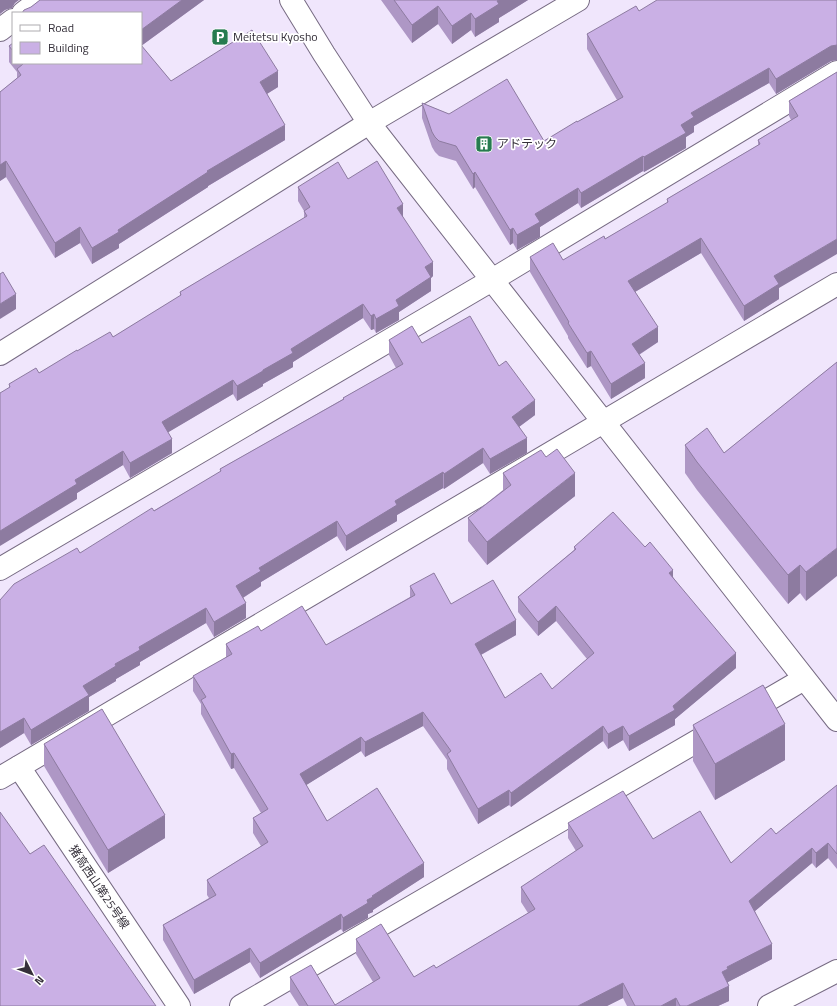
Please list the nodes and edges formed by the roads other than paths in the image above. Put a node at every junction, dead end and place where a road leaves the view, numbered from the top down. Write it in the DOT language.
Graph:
graph roads {
  1 [pos="40,0"];
  2 [pos="291,0"];
  3 [pos="578,0"];
  4 [pos="24,12"];
  5 [pos="12,21"];
  6 [pos="0,30"];
  7 [pos="837,72"];
  8 [pos="369,123"];
  9 [pos="492,280"];
  10 [pos="837,284"];
  11 [pos="0,354"];
  12 [pos="603,422"];
  13 [pos="0,569"];
  14 [pos="804,679"];
  15 [pos="837,720"];
  16 [pos="19,767"];
  17 [pos="0,778"];
  18 [pos="837,971"];
  19 [pos="179,1006"];
  20 [pos="241,1006"];
  21 [pos="769,1006"];
  1 -- 4 [label="street"];
  2 -- 8 [label="street"];
  3 -- 8 [label="street"];
  5 -- 6 [label="street"];
  7 -- 9 [label="street"];
  8 -- 9 [label="street"];
  8 -- 11 [label="street"];
  9 -- 12 [label="street"];
  9 -- 13 [label="street"];
  10 -- 12 [label="street"];
  12 -- 14 [label="street"];
  12 -- 16 [label="street"];
  14 -- 15 [label="street"];
  14 -- 20 [label="street"];
  16 -- 17 [label="street"];
  16 -- 19 [label="street, 猪高西山第25号線"];
  18 -- 21 [label="street"];
}
